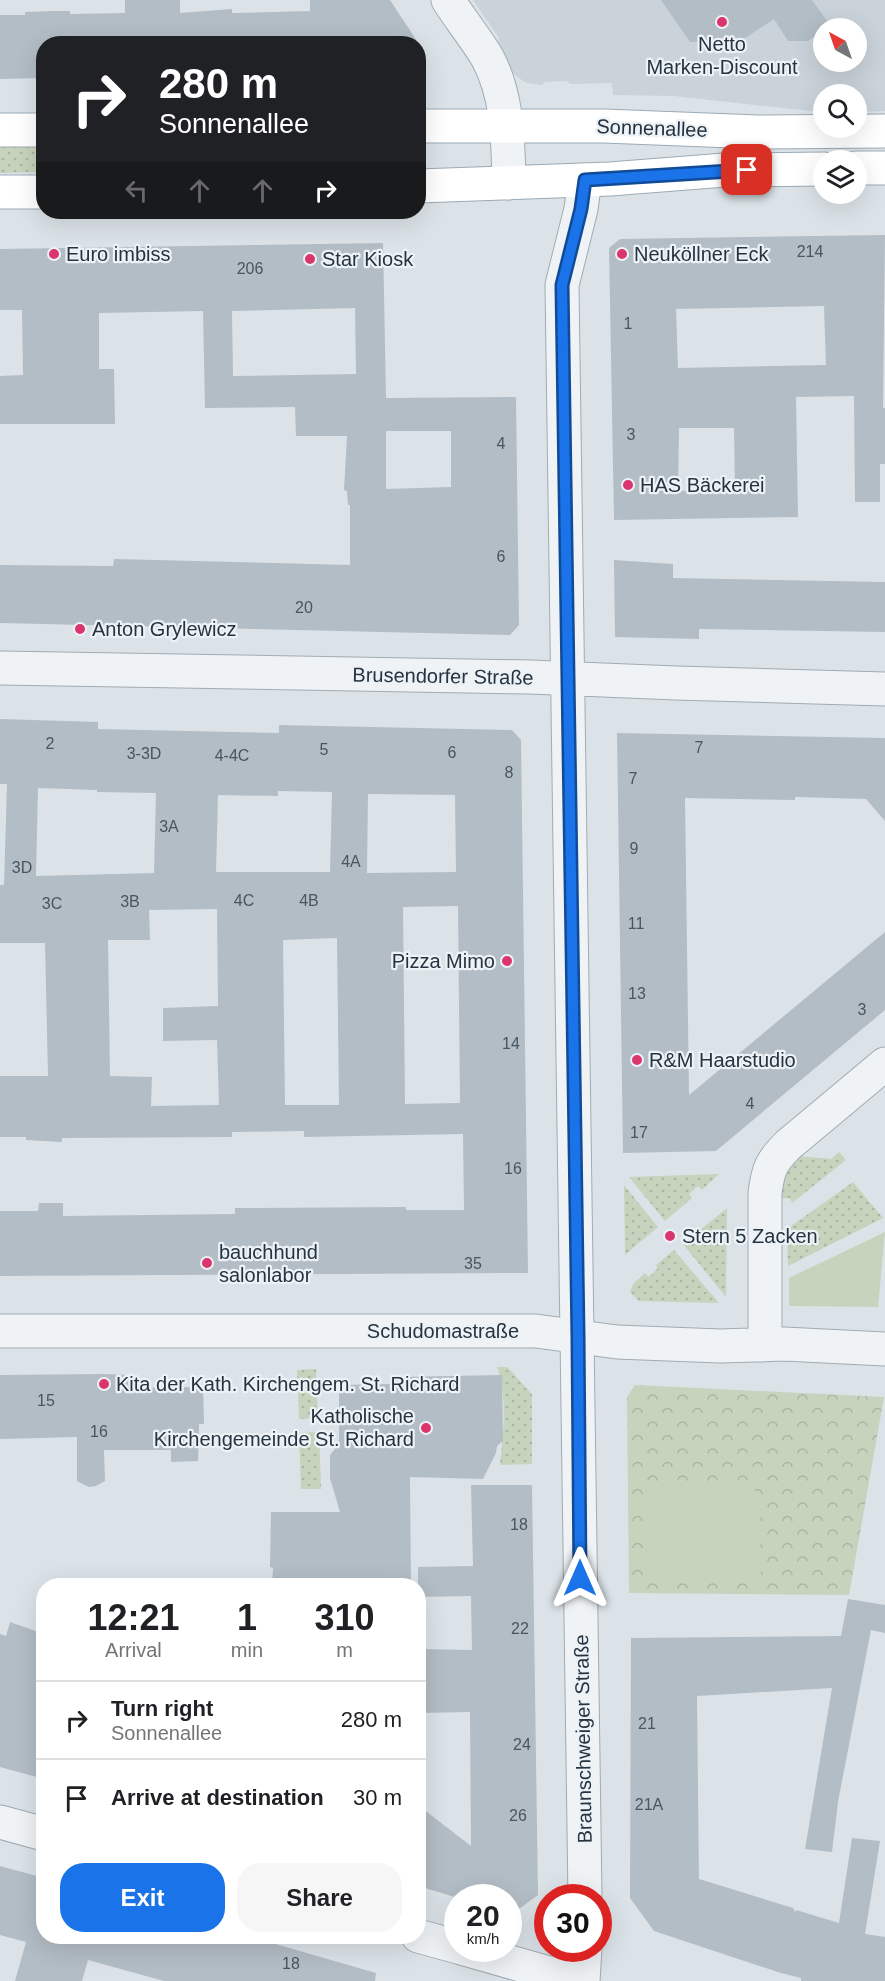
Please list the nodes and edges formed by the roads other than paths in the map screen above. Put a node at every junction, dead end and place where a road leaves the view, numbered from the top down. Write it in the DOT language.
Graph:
graph roads {
  1 [pos="448,0"];
  2 [pos="426,126"];
  3 [pos="507,126"];
  4 [pos="0,130"];
  5 [pos="36,130"];
  6 [pos="885,131"];
  7 [pos="867,168"];
  8 [pos="885,168"];
  9 [pos="813,169"];
  10 [pos="585,180"];
  11 [pos="509,183"];
  12 [pos="426,186"];
  13 [pos="0,192"];
  14 [pos="36,192"];
  15 [pos="0,668"];
  16 [pos="567,679"];
  17 [pos="885,689"];
  18 [pos="885,1064"];
  19 [pos="0,1330"];
  20 [pos="578,1337"];
  21 [pos="765,1345"];
  22 [pos="885,1349"];
  23 [pos="0,1822"];
  24 [pos="36,1832"];
  25 [pos="585,1884"];
  26 [pos="426,1938"];
  27 [pos="444,1944"];
  28 [pos="509,1962"];
  29 [pos="584,1962"];
  30 [pos="577,1981"];
  31 [pos="583,1981"];
  1 -- 3 [label="street"];
  2 -- 3 [label="main road, Sonnenallee"];
  3 -- 6 [label="main road, Sonnenallee"];
  3 -- 11 [label="street"];
  4 -- 5 [label="main road"];
  7 -- 8 [label="main road"];
  9 -- 10 [label="main road"];
  10 -- 11 [label="main road"];
  10 -- 16 [label="street, Braunschweiger Straße"];
  11 -- 12 [label="main road"];
  13 -- 14 [label="main road"];
  15 -- 16 [label="street, Brusendorfer Straße"];
  16 -- 17 [label="street, Brusendorfer Straße"];
  16 -- 20 [label="street, Braunschweiger Straße"];
  18 -- 21 [label="street"];
  19 -- 20 [label="street, Schudomastraße"];
  20 -- 21 [label="street, Schudomastraße"];
  20 -- 25 [label="street, Braunschweiger Straße"];
  21 -- 22 [label="street, Schudomastraße"];
  23 -- 24 [label="street"];
  26 -- 27 [label="street"];
  28 -- 30 [label="street"];
  29 -- 31 [label="street"];
}
